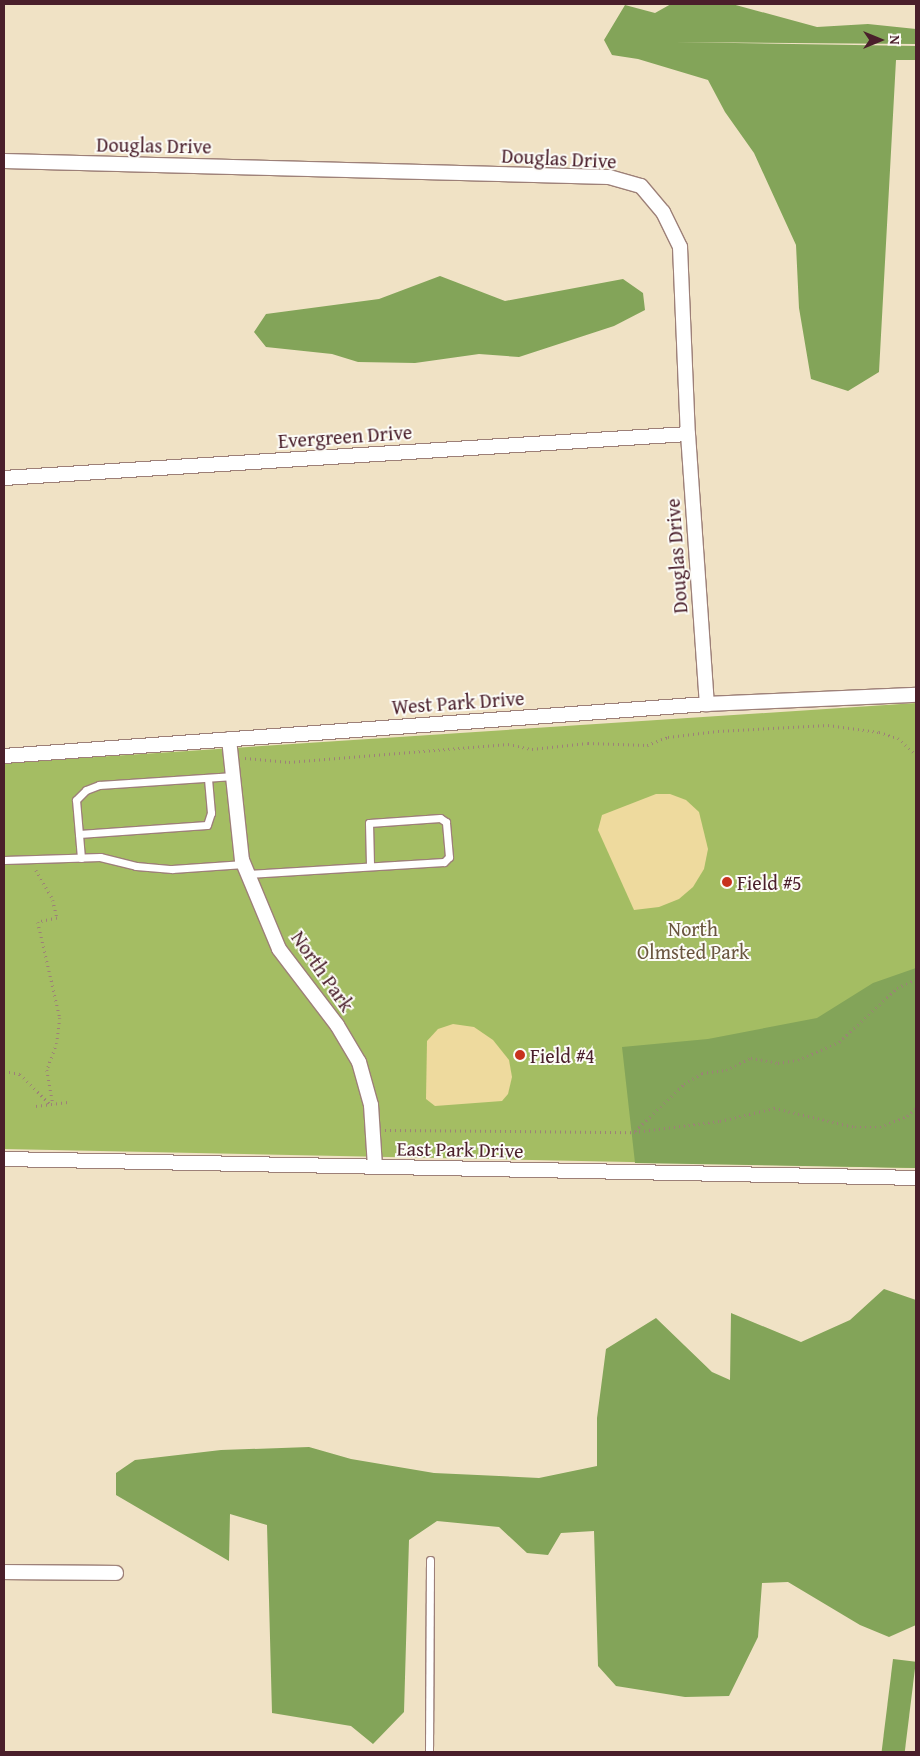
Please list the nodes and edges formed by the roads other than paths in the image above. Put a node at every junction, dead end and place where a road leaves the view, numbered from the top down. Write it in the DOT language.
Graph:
graph roads {
  1 [pos="4,161"];
  2 [pos="688,434"];
  3 [pos="4,478"];
  4 [pos="916,695"];
  5 [pos="707,704"];
  6 [pos="230,739"];
  7 [pos="4,756"];
  8 [pos="234,776"];
  9 [pos="208,778"];
  10 [pos="79,834"];
  11 [pos="81,858"];
  12 [pos="4,860"];
  13 [pos="370,865"];
  14 [pos="246,869"];
  15 [pos="4,1159"];
  16 [pos="375,1167"];
  17 [pos="916,1178"];
  18 [pos="430,1560"];
  19 [pos="4,1572"];
  20 [pos="116,1574"];
  21 [pos="429,1752"];
  1 -- 2 [label="street, Douglas Drive"];
  2 -- 3 [label="street, Evergreen Drive"];
  2 -- 5 [label="street, Douglas Drive"];
  4 -- 5 [label="street, West Park Drive"];
  5 -- 6 [label="street, West Park Drive"];
  6 -- 7 [label="street, West Park Drive"];
  6 -- 8 [label="street, North Park"];
  8 -- 9 [label="lane"];
  8 -- 14 [label="street, North Park"];
  9 -- 10 [label="lane"];
  9 -- 10 [label="lane"];
  10 -- 11 [label="lane"];
  11 -- 12 [label="lane"];
  11 -- 14 [label="lane"];
  13 -- 13 [label="lane"];
  13 -- 14 [label="lane"];
  14 -- 16 [label="street, North Park"];
  15 -- 16 [label="street, East Park Drive"];
  16 -- 17 [label="street, East Park Drive"];
  18 -- 21 [label="lane"];
  19 -- 20 [label="street"];
}
